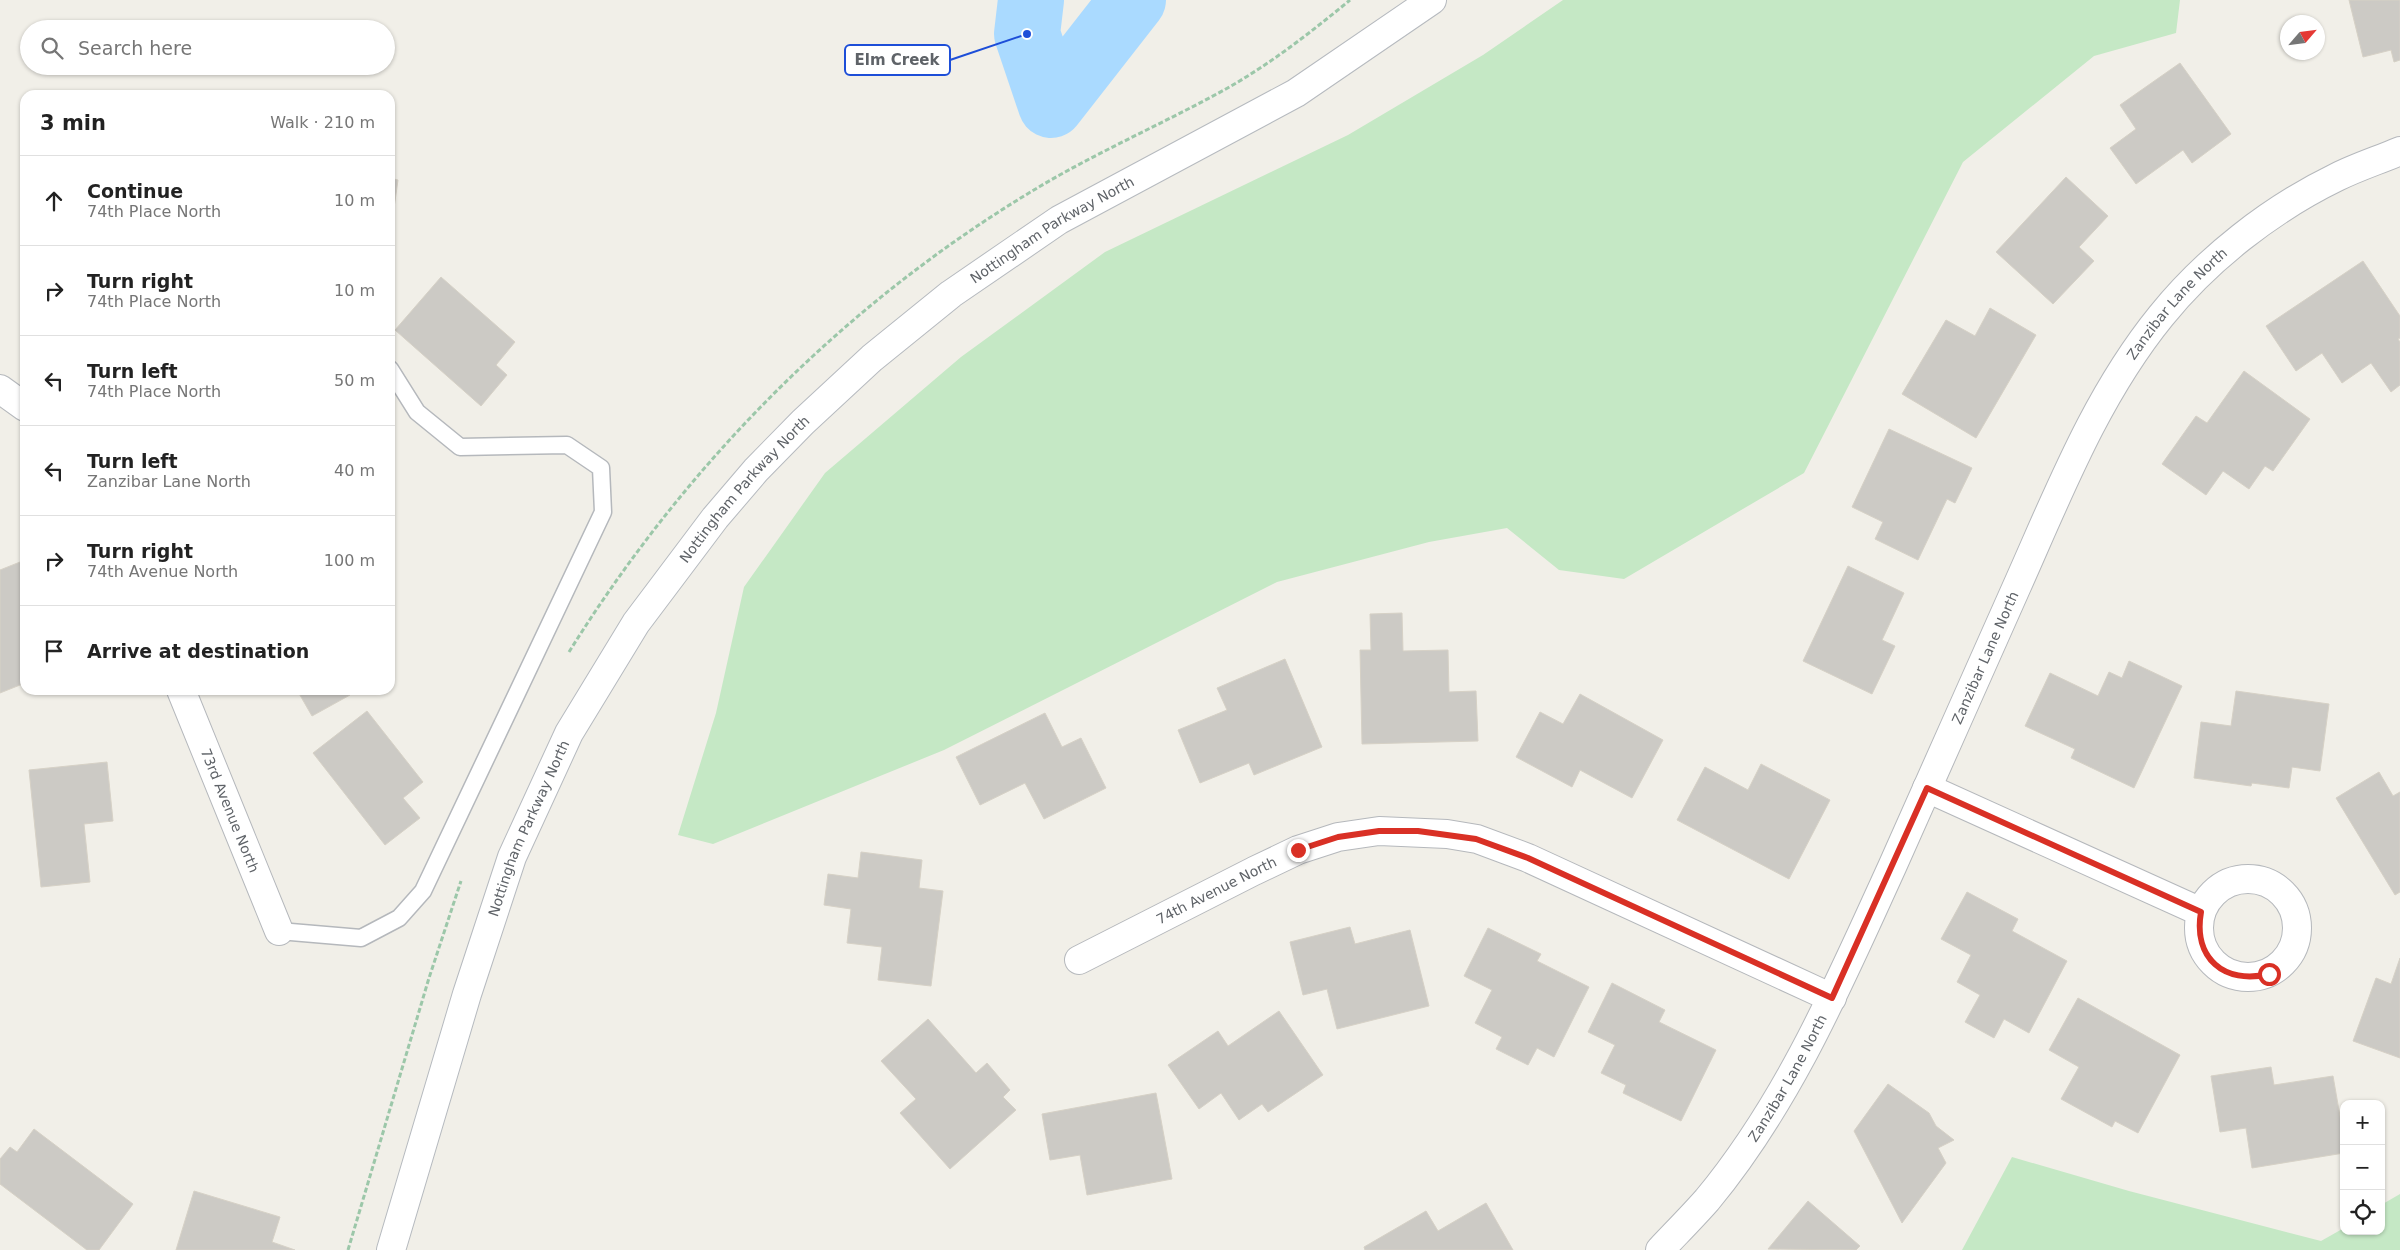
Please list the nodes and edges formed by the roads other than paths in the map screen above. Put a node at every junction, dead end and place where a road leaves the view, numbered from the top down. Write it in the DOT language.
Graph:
graph roads {
  1 [pos="1432,0"];
  2 [pos="2400,151"];
  3 [pos="395,378"];
  4 [pos="0,389"];
  5 [pos="20,403"];
  6 [pos="183,695"];
  7 [pos="1927,788"];
  8 [pos="2201,912"];
  9 [pos="279,931"];
  10 [pos="1079,960"];
  11 [pos="1832,998"];
  12 [pos="391,1250"];
  13 [pos="1660,1250"];
  1 -- 12 [label="street, Nottingham Parkway North"];
  2 -- 7 [label="street, Zanzibar Lane North"];
  3 -- 9 [label="lane"];
  4 -- 5 [label="street"];
  6 -- 9 [label="street, 73rd Avenue North"];
  7 -- 8 [label="street"];
  7 -- 11 [label="street, Zanzibar Lane North"];
  10 -- 11 [label="street, 74th Avenue North"];
  11 -- 13 [label="street, Zanzibar Lane North"];
}
